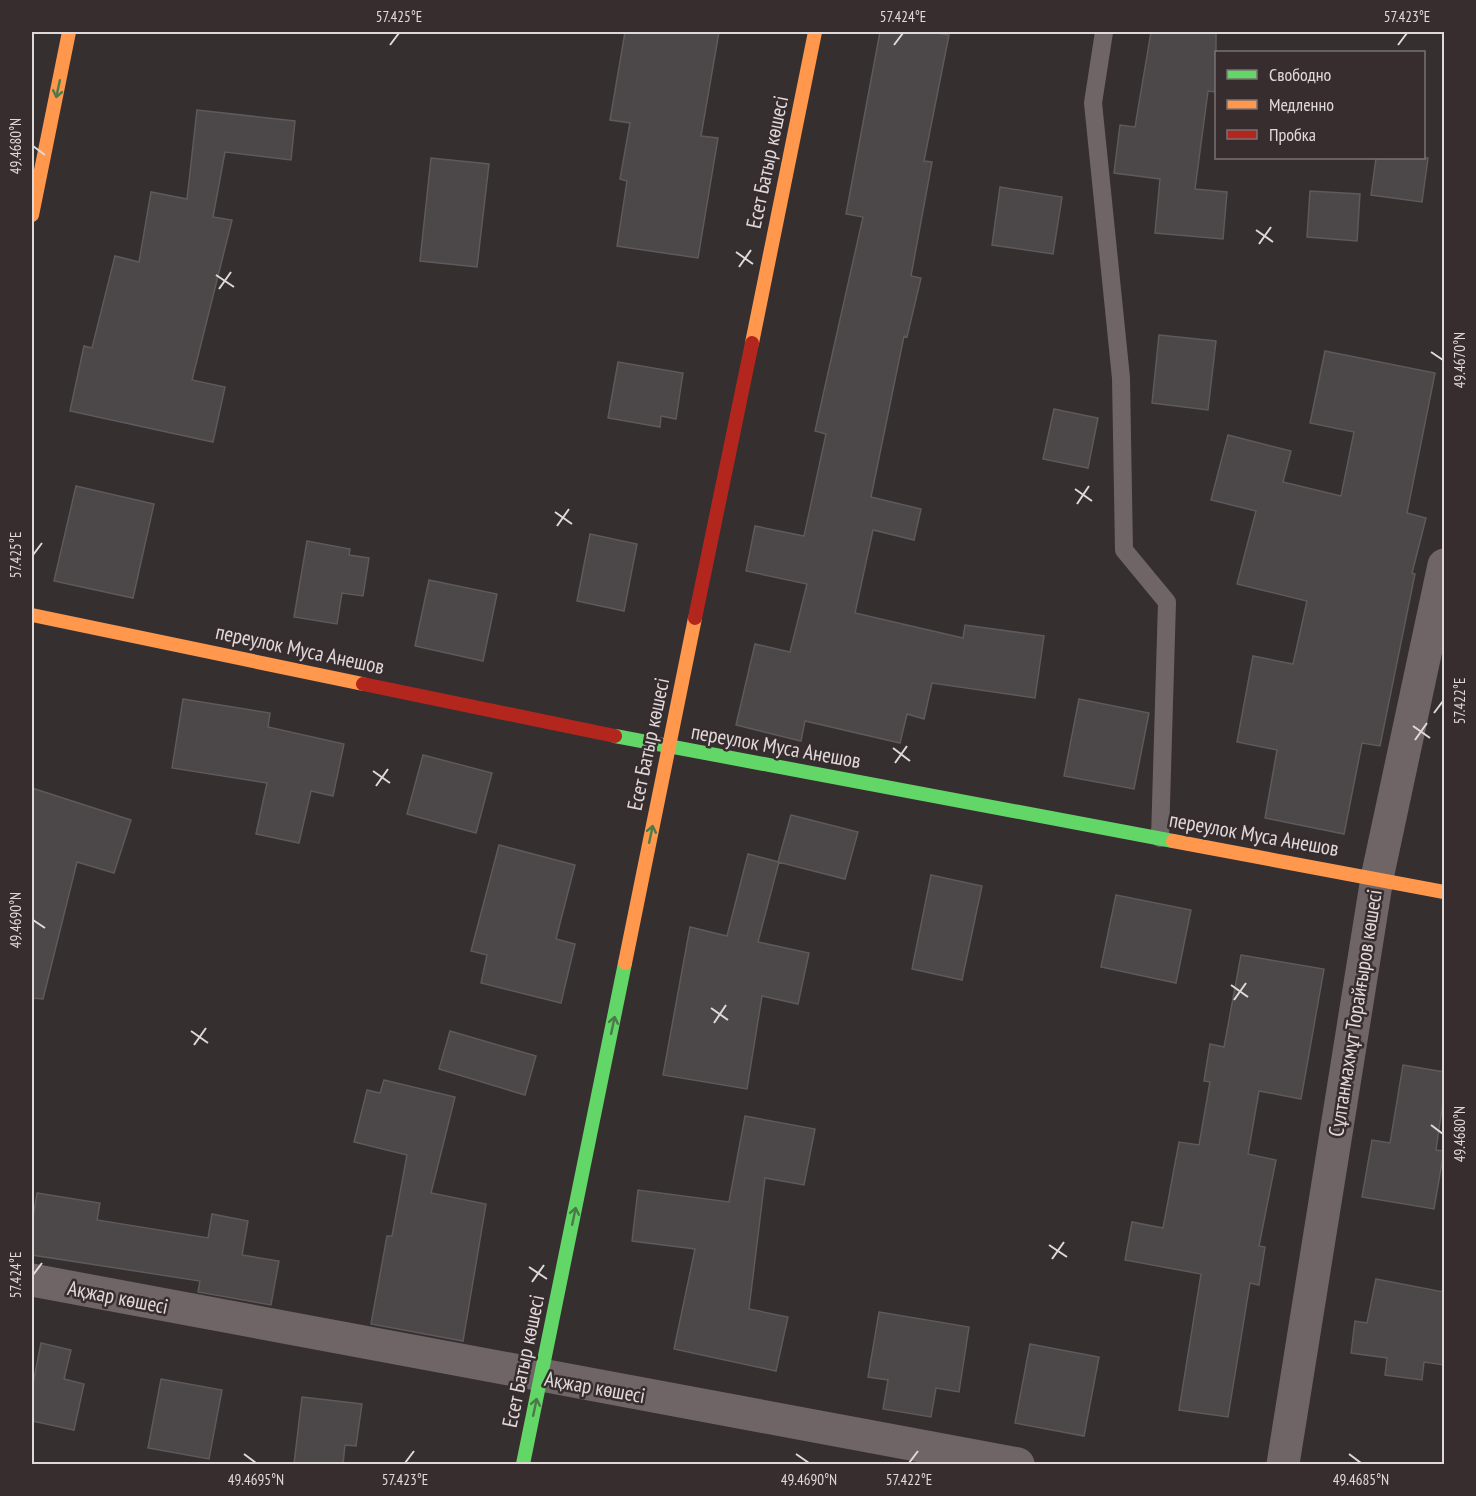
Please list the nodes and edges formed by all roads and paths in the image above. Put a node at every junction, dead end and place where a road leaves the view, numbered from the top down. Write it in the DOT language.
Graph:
graph roads {
  1 [pos="69,32"];
  2 [pos="815,32"];
  3 [pos="1104,32"];
  4 [pos="32,216"];
  5 [pos="1444,565"];
  6 [pos="32,615"];
  7 [pos="669,747"];
  8 [pos="1160,838"];
  9 [pos="1377,878"];
  10 [pos="1444,892"];
  11 [pos="32,1280"];
  12 [pos="541,1377"];
  13 [pos="523,1464"];
  14 [pos="1018,1464"];
  15 [pos="1283,1464"];
  1 -- 4 [label="street, one-way"];
  2 -- 7 [label="street, Есет Батыр көшесі"];
  3 -- 8 [label="lane"];
  5 -- 9 [label="street, Сұлтанмахмұт Торайғыров көшесі"];
  6 -- 7 [label="street, переулок Муса Анешов"];
  7 -- 8 [label="street, переулок Муса Анешов"];
  12 -- 7 [label="street, Есет Батыр көшесі, one-way"];
  8 -- 9 [label="street, переулок Муса Анешов"];
  9 -- 10 [label="street, переулок Муса Анешов"];
  9 -- 15 [label="street, Сұлтанмахмұт Торайғыров көшесі"];
  11 -- 12 [label="street, Ақжар көшесі"];
  13 -- 12 [label="street, Есет Батыр көшесі, one-way"];
  12 -- 14 [label="street, Ақжар көшесі"];
}
